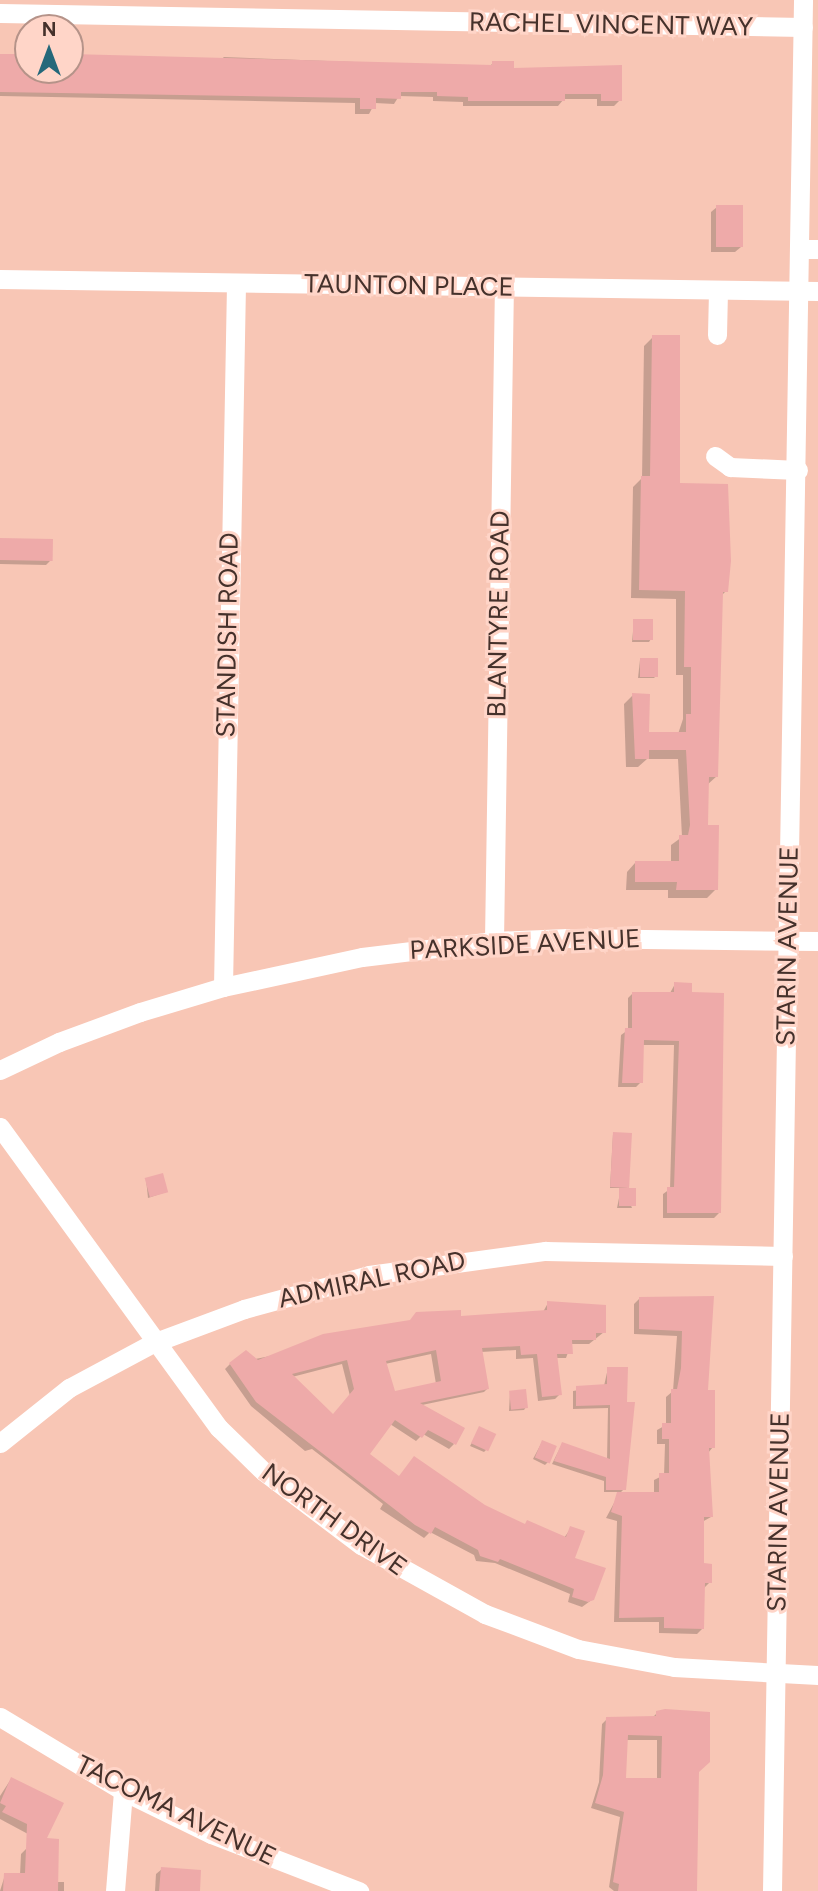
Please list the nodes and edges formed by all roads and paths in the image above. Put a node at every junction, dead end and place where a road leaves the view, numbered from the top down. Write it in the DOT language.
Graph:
graph roads {
  1 [pos="803,0"];
  2 [pos="0,13"];
  3 [pos="803,27"];
  4 [pos="810,170"];
  5 [pos="809,249"];
  6 [pos="0,279"];
  7 [pos="236,284"];
  8 [pos="504,286"];
  9 [pos="718,290"];
  10 [pos="809,291"];
  11 [pos="717,335"];
  12 [pos="715,456"];
  13 [pos="798,470"];
  14 [pos="788,940"];
  15 [pos="494,941"];
  16 [pos="818,941"];
  17 [pos="223,987"];
  18 [pos="0,1070"];
  19 [pos="0,1127"];
  20 [pos="783,1256"];
  21 [pos="153,1343"];
  22 [pos="0,1443"];
  23 [pos="778,1674"];
  24 [pos="818,1675"];
  25 [pos="0,1717"];
  26 [pos="122,1791"];
  27 [pos="115,1891"];
  28 [pos="359,1891"];
  29 [pos="772,1891"];
  1 -- 3 [label="street, STARIN AVENUE"];
  2 -- 3 [label="street, RACHEL VINCENT WAY"];
  3 -- 4 [label="street, STARIN AVENUE"];
  4 -- 5 [label="street, STARIN AVENUE"];
  5 -- 10 [label="street, STARIN AVENUE"];
  6 -- 7 [label="street, TAUNTON PLACE"];
  7 -- 8 [label="street, TAUNTON PLACE"];
  7 -- 17 [label="street, STANDISH ROAD"];
  8 -- 9 [label="street, TAUNTON PLACE"];
  8 -- 15 [label="street, BLANTYRE ROAD"];
  9 -- 10 [label="street, TAUNTON PLACE"];
  9 -- 11 [label="street"];
  10 -- 13 [label="street, STARIN AVENUE"];
  12 -- 13 [label="street"];
  13 -- 14 [label="street, STARIN AVENUE"];
  14 -- 15 [label="street, PARKSIDE AVENUE"];
  14 -- 16 [label="street, PARKSIDE AVENUE"];
  14 -- 20 [label="street, STARIN AVENUE"];
  15 -- 17 [label="street, PARKSIDE AVENUE"];
  17 -- 18 [label="street, PARKSIDE AVENUE"];
  19 -- 21 [label="street, NORTH DRIVE"];
  20 -- 21 [label="street, ADMIRAL ROAD"];
  20 -- 23 [label="street, STARIN AVENUE"];
  21 -- 22 [label="street, ADMIRAL ROAD"];
  21 -- 23 [label="street, NORTH DRIVE"];
  23 -- 24 [label="street, NORTH DRIVE"];
  23 -- 29 [label="street, STARIN AVENUE"];
  25 -- 26 [label="street, TACOMA AVENUE"];
  26 -- 27 [label="street"];
  26 -- 28 [label="street, TACOMA AVENUE"];
}
